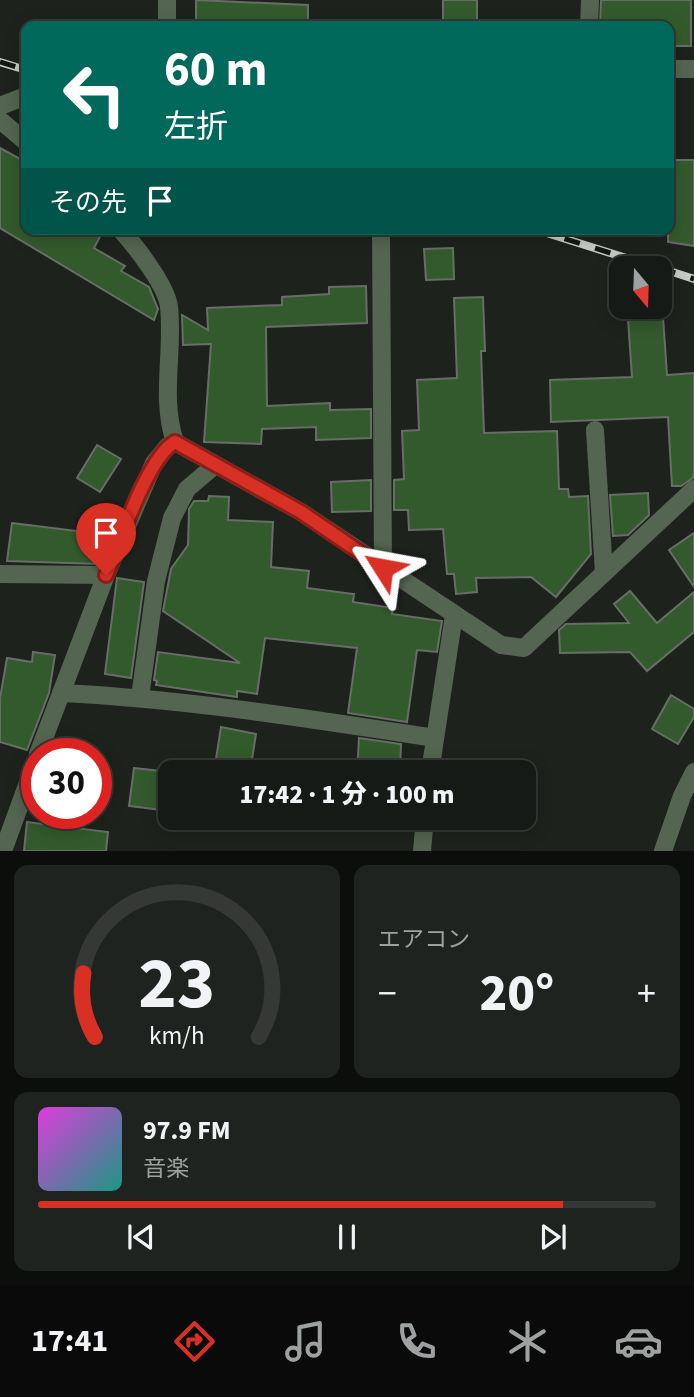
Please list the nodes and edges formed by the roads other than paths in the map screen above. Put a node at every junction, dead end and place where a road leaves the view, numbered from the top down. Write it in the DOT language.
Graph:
graph roads {
  1 [pos="167,0"];
  2 [pos="590,0"];
  3 [pos="167,21"];
  4 [pos="589,21"];
  5 [pos="674,69"];
  6 [pos="694,69"];
  7 [pos="21,98"];
  8 [pos="0,106"];
  9 [pos="0,120"];
  10 [pos="21,138"];
  11 [pos="124,235"];
  12 [pos="381,235"];
  13 [pos="596,430"];
  14 [pos="175,442"];
  15 [pos="214,466"];
  16 [pos="694,489"];
  17 [pos="383,568"];
  18 [pos="604,573"];
  19 [pos="0,574"];
  20 [pos="106,575"];
  21 [pos="454,615"];
  22 [pos="61,693"];
  23 [pos="141,697"];
  24 [pos="44,738"];
  25 [pos="435,738"];
  26 [pos="432,760"];
  27 [pos="694,772"];
  28 [pos="21,801"];
  29 [pos="424,830"];
  30 [pos="3,851"];
  31 [pos="422,851"];
  32 [pos="663,851"];
  1 -- 3 [label="street"];
  2 -- 4 [label="street"];
  5 -- 6 [label="street"];
  7 -- 8 [label="street"];
  9 -- 10 [label="street"];
  11 -- 14 [label="street"];
  12 -- 17 [label="street"];
  13 -- 18 [label="street"];
  14 -- 15 [label="street"];
  14 -- 20 [label="street"];
  15 -- 17 [label="street"];
  15 -- 23 [label="street"];
  16 -- 18 [label="street"];
  17 -- 21 [label="street"];
  18 -- 21 [label="street"];
  19 -- 20 [label="street"];
  20 -- 22 [label="street"];
  21 -- 25 [label="street"];
  22 -- 23 [label="street"];
  22 -- 24 [label="street"];
  23 -- 25 [label="street"];
  25 -- 26 [label="street"];
  27 -- 32 [label="street"];
  28 -- 30 [label="street"];
  29 -- 31 [label="street"];
}
